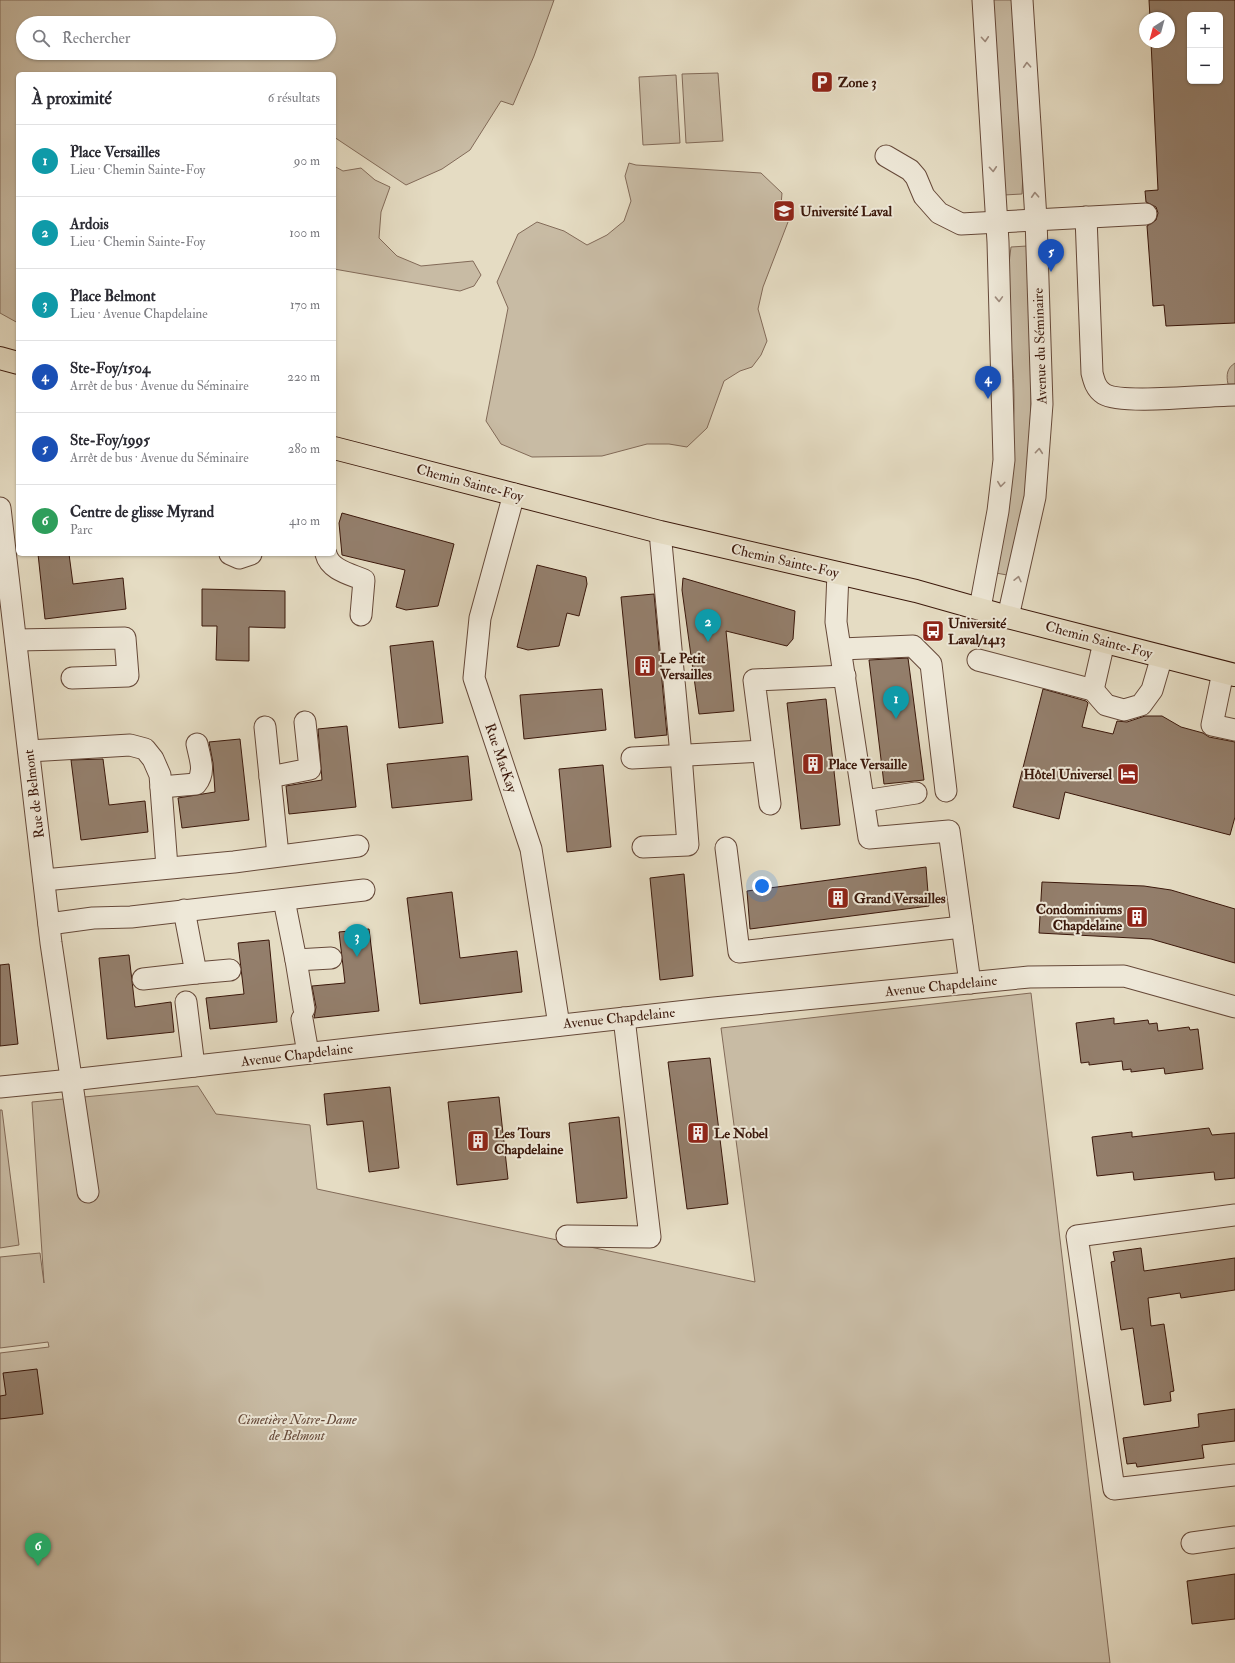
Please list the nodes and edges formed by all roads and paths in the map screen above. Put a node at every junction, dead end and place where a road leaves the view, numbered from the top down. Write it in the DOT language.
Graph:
graph roads {
  1 [pos="983,0"];
  2 [pos="1022,0"];
  3 [pos="886,156"];
  4 [pos="1146,214"];
  5 [pos="1086,217"];
  6 [pos="1036,219"];
  7 [pos="997,222"];
  8 [pos="0,358"];
  9 [pos="16,362"];
  10 [pos="1235,394"];
  11 [pos="336,449"];
  12 [pos="514,494"];
  13 [pos="0,508"];
  14 [pos="660,532"];
  15 [pos="234,556"];
  16 [pos="244,556"];
  17 [pos="326,556"];
  18 [pos="838,574"];
  19 [pos="980,608"];
  20 [pos="361,615"];
  21 [pos="1008,617"];
  22 [pos="16,640"];
  23 [pos="1104,642"];
  24 [pos="841,649"];
  25 [pos="1162,656"];
  26 [pos="978,660"];
  27 [pos="1229,674"];
  28 [pos="845,676"];
  29 [pos="72,678"];
  30 [pos="1093,690"];
  31 [pos="305,722"];
  32 [pos="265,727"];
  33 [pos="1235,730"];
  34 [pos="197,744"];
  35 [pos="29,751"];
  36 [pos="763,751"];
  37 [pos="682,755"];
  38 [pos="632,758"];
  39 [pos="270,777"];
  40 [pos="161,787"];
  41 [pos="946,791"];
  42 [pos="916,793"];
  43 [pos="864,801"];
  44 [pos="770,804"];
  45 [pos="358,846"];
  46 [pos="643,847"];
  47 [pos="726,848"];
  48 [pos="278,855"];
  49 [pos="167,867"];
  50 [pos="44,880"];
  51 [pos="364,890"];
  52 [pos="284,900"];
  53 [pos="184,910"];
  54 [pos="49,924"];
  55 [pos="962,927"];
  56 [pos="332,958"];
  57 [pos="296,960"];
  58 [pos="230,970"];
  59 [pos="196,973"];
  60 [pos="143,978"];
  61 [pos="970,983"];
  62 [pos="186,1002"];
  63 [pos="1235,1007"];
  64 [pos="624,1018"];
  65 [pos="559,1025"];
  66 [pos="308,1053"];
  67 [pos="194,1066"];
  68 [pos="71,1080"];
  69 [pos="0,1087"];
  70 [pos="88,1192"];
  71 [pos="1235,1215"];
  72 [pos="567,1236"];
  73 [pos="1235,1475"];
  74 [pos="1235,1537"];
  75 [pos="1192,1543"];
  1 -- 7 [label="street, one-way"];
  6 -- 2 [label="street, Avenue du Séminaire, one-way"];
  3 -- 7 [label="street"];
  4 -- 5 [label="street"];
  5 -- 6 [label="street"];
  5 -- 10 [label="street"];
  6 -- 7 [label="street"];
  21 -- 6 [label="street, Avenue du Séminaire, one-way"];
  7 -- 19 [label="street, one-way"];
  8 -- 9 [label="main road"];
  11 -- 12 [label="main road, Chemin Sainte-Foy"];
  12 -- 14 [label="main road, Chemin Sainte-Foy"];
  12 -- 65 [label="street, Rue MacKay"];
  13 -- 22 [label="street, Rue de Belmont"];
  14 -- 18 [label="main road, Chemin Sainte-Foy"];
  14 -- 37 [label="street"];
  15 -- 16 [label="street"];
  17 -- 20 [label="street"];
  18 -- 19 [label="main road, Chemin Sainte-Foy"];
  18 -- 24 [label="street"];
  19 -- 21 [label="main road, Chemin Sainte-Foy"];
  21 -- 23 [label="main road, Chemin Sainte-Foy"];
  22 -- 29 [label="street"];
  22 -- 35 [label="street, Rue de Belmont"];
  23 -- 25 [label="main road, Chemin Sainte-Foy"];
  23 -- 30 [label="street"];
  24 -- 28 [label="street"];
  24 -- 41 [label="street"];
  25 -- 27 [label="main road, Chemin Sainte-Foy"];
  25 -- 30 [label="street"];
  26 -- 30 [label="street"];
  27 -- 33 [label="street"];
  28 -- 36 [label="street"];
  28 -- 43 [label="street"];
  31 -- 39 [label="street"];
  32 -- 39 [label="street"];
  34 -- 40 [label="street"];
  35 -- 40 [label="street"];
  35 -- 50 [label="street, Rue de Belmont"];
  36 -- 37 [label="street"];
  36 -- 44 [label="street"];
  37 -- 38 [label="street"];
  37 -- 46 [label="street"];
  39 -- 48 [label="street"];
  40 -- 49 [label="street"];
  42 -- 43 [label="street"];
  43 -- 55 [label="street"];
  45 -- 48 [label="street"];
  47 -- 55 [label="street"];
  48 -- 49 [label="street"];
  49 -- 50 [label="street"];
  50 -- 54 [label="street, Rue de Belmont"];
  51 -- 52 [label="street"];
  52 -- 53 [label="street"];
  52 -- 57 [label="street"];
  53 -- 54 [label="street"];
  53 -- 59 [label="street"];
  54 -- 68 [label="street, Rue de Belmont"];
  55 -- 61 [label="street"];
  56 -- 57 [label="street"];
  57 -- 66 [label="street"];
  58 -- 59 [label="street"];
  59 -- 60 [label="street"];
  61 -- 63 [label="street, Avenue Chapdelaine"];
  61 -- 64 [label="street, Avenue Chapdelaine"];
  62 -- 67 [label="street"];
  64 -- 65 [label="street, Avenue Chapdelaine"];
  64 -- 72 [label="street"];
  65 -- 66 [label="street, Avenue Chapdelaine"];
  66 -- 67 [label="street, Avenue Chapdelaine"];
  67 -- 68 [label="street, Avenue Chapdelaine"];
  68 -- 69 [label="street, Avenue Chapdelaine"];
  68 -- 70 [label="street, Rue de Belmont"];
  71 -- 73 [label="street"];
  74 -- 75 [label="street"];
}
